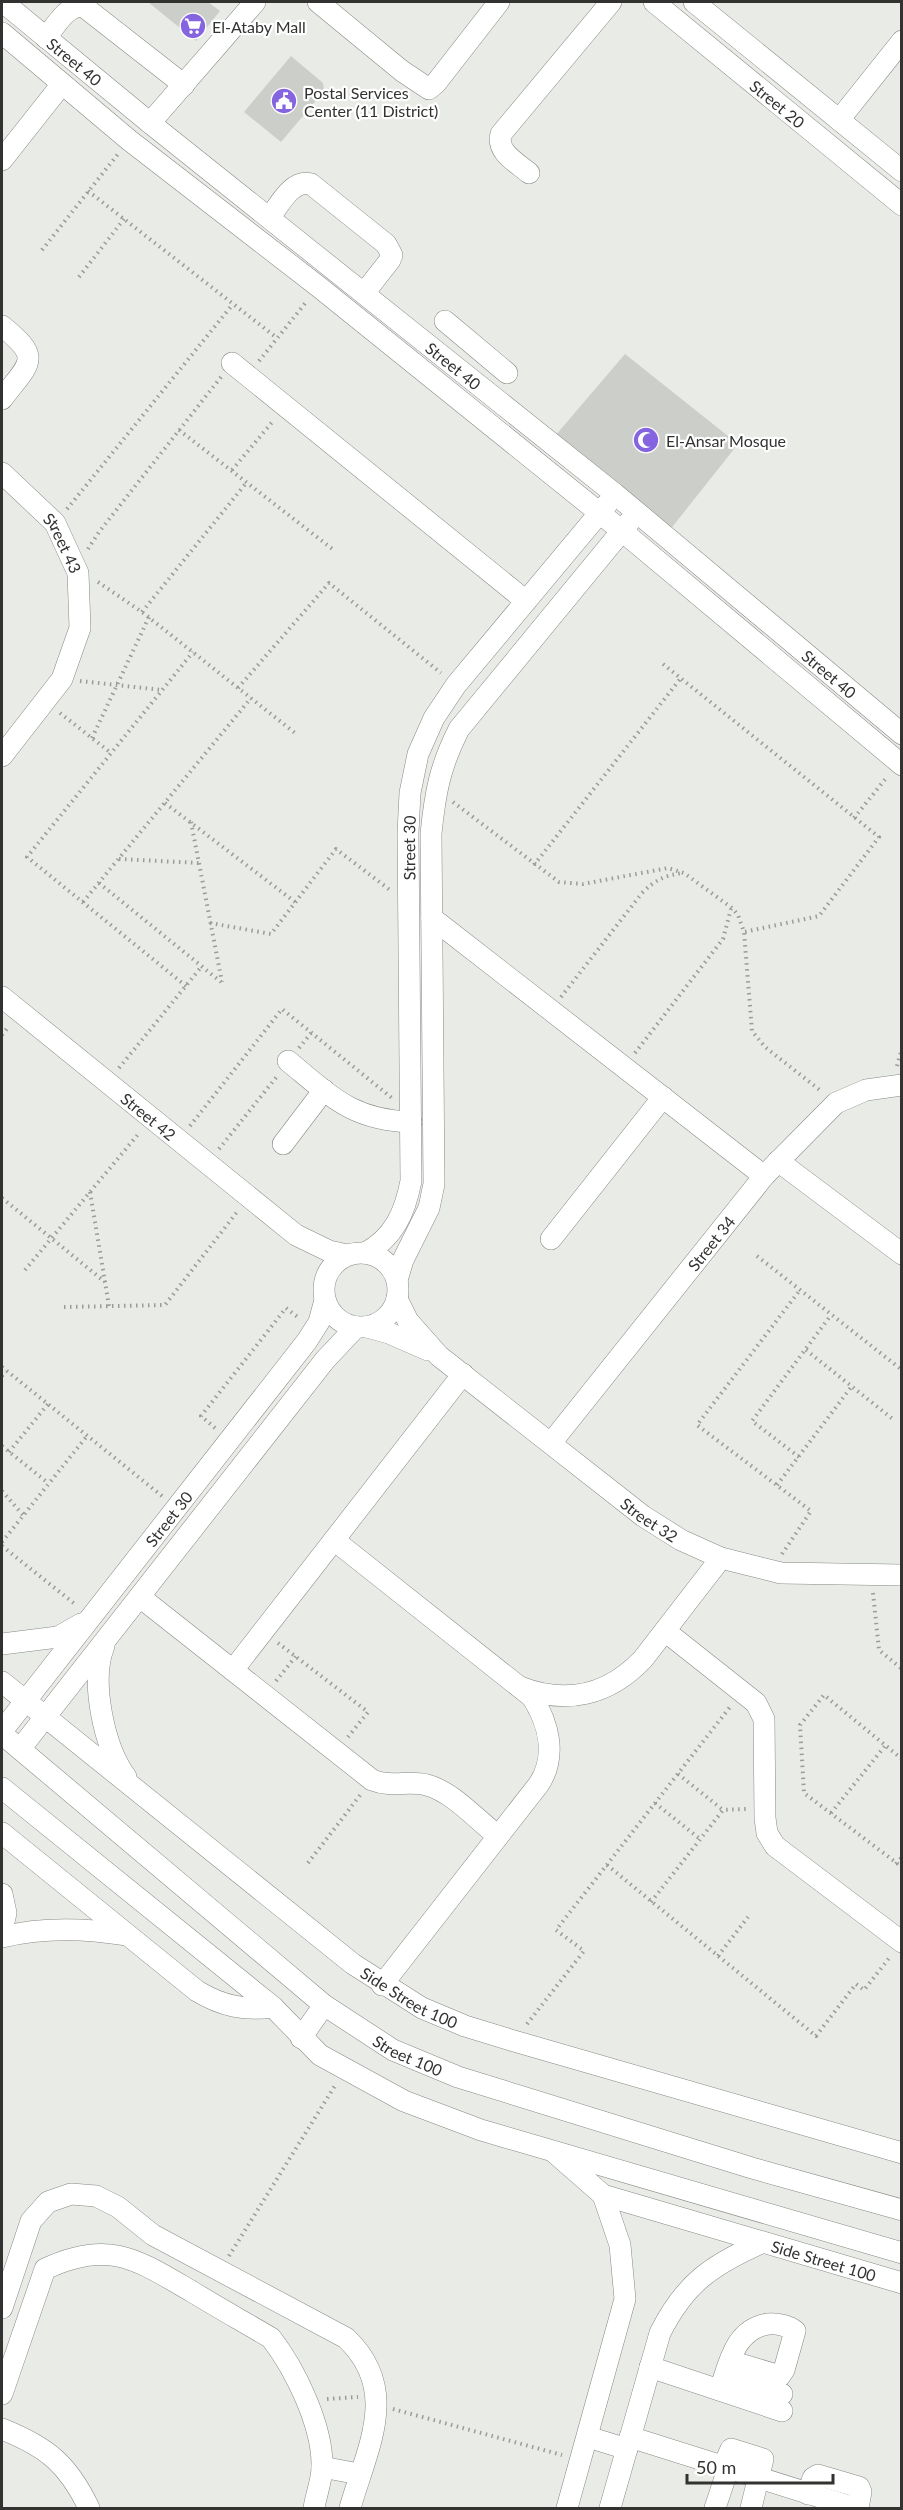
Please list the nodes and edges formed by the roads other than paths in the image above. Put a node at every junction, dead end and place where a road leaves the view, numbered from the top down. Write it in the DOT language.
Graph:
graph roads {
  1 [pos="3,2"];
  2 [pos="255,2"];
  3 [pos="318,2"];
  4 [pos="499,2"];
  5 [pos="611,2"];
  6 [pos="654,2"];
  7 [pos="693,2"];
  8 [pos="17,9"];
  9 [pos="2,33"];
  10 [pos="46,38"];
  11 [pos="902,41"];
  12 [pos="62,84"];
  13 [pos="184,85"];
  14 [pos="834,116"];
  15 [pos="150,123"];
  16 [pos="813,131"];
  17 [pos="2,160"];
  18 [pos="902,171"];
  19 [pos="529,173"];
  20 [pos="902,205"];
  21 [pos="270,217"];
  22 [pos="365,292"];
  23 [pos="445,321"];
  24 [pos="2,326"];
  25 [pos="478,349"];
  26 [pos="240,369"];
  27 [pos="462,371"];
  28 [pos="507,373"];
  29 [pos="2,399"];
  30 [pos="4,479"];
  31 [pos="615,494"];
  32 [pos="637,512"];
  33 [pos="600,513"];
  34 [pos="622,531"];
  35 [pos="567,552"];
  36 [pos="589,570"];
  37 [pos="526,601"];
  38 [pos="902,734"];
  39 [pos="2,756"];
  40 [pos="900,764"];
  41 [pos="432,918"];
  42 [pos="2,997"];
  43 [pos="288,1061"];
  44 [pos="902,1085"];
  45 [pos="324,1090"];
  46 [pos="663,1097"];
  47 [pos="411,1122"];
  48 [pos="283,1144"];
  49 [pos="771,1168"];
  50 [pos="296,1235"];
  51 [pos="551,1239"];
  52 [pos="356,1254"];
  53 [pos="902,1254"];
  54 [pos="397,1290"];
  55 [pos="325,1291"];
  56 [pos="362,1327"];
  57 [pos="440,1356"];
  58 [pos="463,1374"];
  59 [pos="551,1443"];
  60 [pos="334,1540"];
  61 [pos="721,1558"];
  62 [pos="902,1575"];
  63 [pos="140,1597"];
  64 [pos="91,1616"];
  65 [pos="664,1631"];
  66 [pos="107,1639"];
  67 [pos="2,1644"];
  68 [pos="233,1670"];
  69 [pos="2,1682"];
  70 [pos="520,1686"];
  71 [pos="25,1701"];
  72 [pos="45,1717"];
  73 [pos="2,1733"];
  74 [pos="20,1749"];
  75 [pos="2,1788"];
  76 [pos="136,1789"];
  77 [pos="2,1833"];
  78 [pos="498,1836"];
  79 [pos="2,1894"];
  80 [pos="2,1930"];
  81 [pos="127,1935"];
  82 [pos="2,1937"];
  83 [pos="901,1942"];
  84 [pos="382,1985"];
  85 [pos="324,2005"];
  86 [pos="273,2007"];
  87 [pos="301,2038"];
  88 [pos="552,2151"];
  89 [pos="902,2154"];
  90 [pos="603,2195"];
  91 [pos="902,2210"];
  92 [pos="153,2235"];
  93 [pos="761,2242"];
  94 [pos="902,2253"];
  95 [pos="17,2261"];
  96 [pos="139,2261"];
  97 [pos="45,2269"];
  98 [pos="902,2283"];
  99 [pos="2,2308"];
  100 [pos="286,2308"];
  101 [pos="271,2338"];
  102 [pos="651,2367"];
  103 [pos="2,2394"];
  104 [pos="782,2403"];
  105 [pos="2,2429"];
  106 [pos="588,2437"];
  107 [pos="628,2444"];
  108 [pos="322,2467"];
  109 [pos="726,2468"];
  110 [pos="359,2474"];
  111 [pos="760,2478"];
  112 [pos="89,2508"];
  113 [pos="314,2508"];
  114 [pos="350,2508"];
  115 [pos="567,2508"];
  116 [pos="610,2508"];
  117 [pos="707,2508"];
  118 [pos="716,2508"];
  119 [pos="751,2508"];
  120 [pos="856,2508"];
  1 -- 8 [label="street, Street 40"];
  2 -- 13 [label="street"];
  3 -- 4 [label="street"];
  5 -- 19 [label="street"];
  6 -- 16 [label="street, Street 20"];
  7 -- 14 [label="street, Street 20"];
  8 -- 10 [label="street, Street 40"];
  9 -- 12 [label="street, Street 40"];
  10 -- 13 [label="street"];
  10 -- 15 [label="street, Street 40"];
  11 -- 14 [label="street"];
  12 -- 17 [label="street"];
  12 -- 33 [label="street, Street 40"];
  13 -- 15 [label="street"];
  14 -- 16 [label="street"];
  14 -- 18 [label="street, Street 20"];
  15 -- 21 [label="street, Street 40"];
  16 -- 20 [label="street, Street 20"];
  21 -- 22 [label="street, Street 40"];
  21 -- 22 [label="street"];
  22 -- 27 [label="street, Street 40"];
  23 -- 25 [label="street"];
  24 -- 29 [label="street"];
  25 -- 27 [label="street"];
  25 -- 28 [label="street"];
  26 -- 37 [label="street"];
  27 -- 31 [label="street, Street 40"];
  30 -- 39 [label="street, Street 43"];
  31 -- 32 [label="street, Street 40"];
  31 -- 33 [label="street, Street 30"];
  32 -- 34 [label="street, Street 30"];
  32 -- 38 [label="street, Street 40"];
  33 -- 34 [label="street, Street 40"];
  33 -- 35 [label="street, Street 30"];
  34 -- 36 [label="street, Street 30"];
  34 -- 40 [label="street, Street 40"];
  35 -- 36 [label="street"];
  35 -- 37 [label="street, Street 30"];
  36 -- 41 [label="street, Street 30"];
  37 -- 47 [label="street, Street 30"];
  41 -- 46 [label="street"];
  41 -- 54 [label="street, Street 30"];
  42 -- 50 [label="street, Street 42"];
  43 -- 45 [label="street"];
  44 -- 49 [label="street, Street 34"];
  45 -- 47 [label="street"];
  45 -- 48 [label="street"];
  46 -- 49 [label="street"];
  46 -- 51 [label="street"];
  47 -- 52 [label="street, Street 30"];
  49 -- 53 [label="street"];
  49 -- 59 [label="street, Street 34"];
  50 -- 52 [label="street, Street 42"];
  50 -- 55 [label="street, Street 42"];
  52 -- 54 [label="street"];
  52 -- 55 [label="street"];
  54 -- 56 [label="street"];
  54 -- 57 [label="street, Street 32"];
  55 -- 56 [label="street"];
  55 -- 64 [label="street, Street 30"];
  56 -- 57 [label="street, Street 32"];
  56 -- 63 [label="street, Street 30"];
  57 -- 58 [label="street, Street 32"];
  58 -- 59 [label="street, Street 32"];
  58 -- 60 [label="street"];
  59 -- 61 [label="street, Street 32"];
  60 -- 68 [label="street"];
  60 -- 70 [label="street"];
  61 -- 62 [label="street, Street 32"];
  61 -- 65 [label="street"];
  63 -- 66 [label="street, Street 30"];
  63 -- 68 [label="street"];
  64 -- 67 [label="street"];
  64 -- 71 [label="street, Street 30"];
  65 -- 70 [label="street"];
  65 -- 83 [label="street"];
  66 -- 72 [label="street, Street 30"];
  66 -- 76 [label="street"];
  68 -- 78 [label="street"];
  69 -- 71 [label="street, Side Street 100"];
  70 -- 78 [label="street"];
  71 -- 72 [label="street, Side Street 100"];
  71 -- 73 [label="street, Street 30"];
  72 -- 74 [label="street, Street 30"];
  72 -- 76 [label="street, Side Street 100"];
  73 -- 74 [label="street, Street 100"];
  74 -- 85 [label="street, Street 100"];
  75 -- 86 [label="street"];
  76 -- 84 [label="street, Side Street 100"];
  77 -- 81 [label="street"];
  78 -- 84 [label="street"];
  79 -- 80 [label="street"];
  81 -- 82 [label="street"];
  81 -- 86 [label="street"];
  84 -- 89 [label="street, Side Street 100"];
  85 -- 87 [label="street"];
  85 -- 91 [label="street, Street 100"];
  86 -- 87 [label="street"];
  87 -- 88 [label="street"];
  88 -- 90 [label="street, Side Street 100"];
  88 -- 94 [label="street"];
  90 -- 93 [label="street, Side Street 100"];
  90 -- 106 [label="street"];
  92 -- 95 [label="street"];
  92 -- 96 [label="street"];
  92 -- 100 [label="street"];
  93 -- 98 [label="street, Side Street 100"];
  93 -- 102 [label="street"];
  95 -- 97 [label="street"];
  95 -- 99 [label="street"];
  96 -- 97 [label="street"];
  96 -- 101 [label="street"];
  97 -- 103 [label="street"];
  100 -- 101 [label="street"];
  100 -- 110 [label="street"];
  101 -- 108 [label="street"];
  102 -- 104 [label="street"];
  102 -- 107 [label="street"];
  105 -- 112 [label="street"];
  106 -- 107 [label="street"];
  106 -- 115 [label="street"];
  107 -- 109 [label="street"];
  107 -- 116 [label="street"];
  108 -- 110 [label="street"];
  108 -- 113 [label="street"];
  109 -- 111 [label="street"];
  109 -- 118 [label="street"];
  110 -- 114 [label="street"];
  111 -- 119 [label="street"];
  111 -- 120 [label="street"];
  117 -- 118 [label="street"];
}
